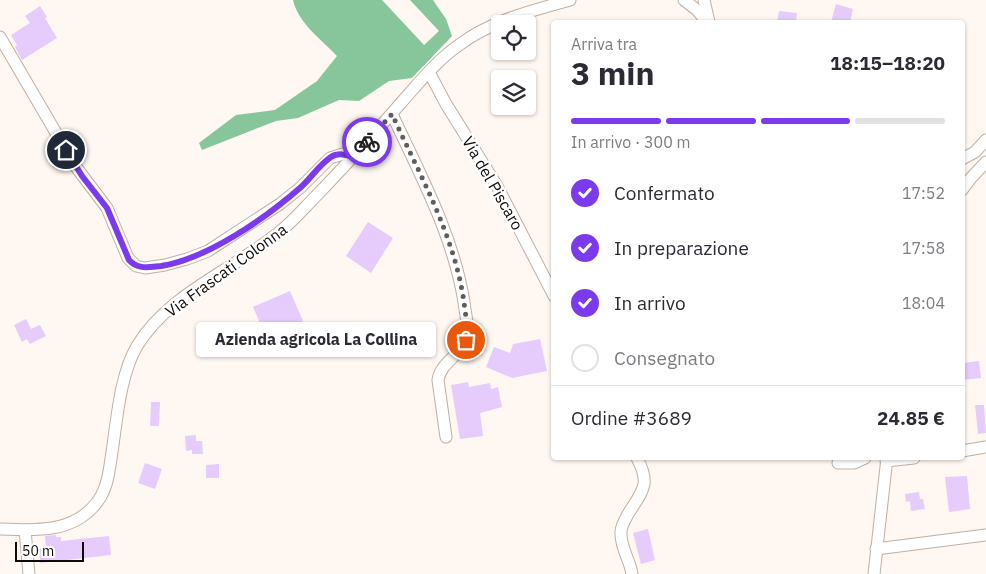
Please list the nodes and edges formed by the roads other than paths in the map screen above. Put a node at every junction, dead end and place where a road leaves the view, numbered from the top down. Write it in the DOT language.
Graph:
graph roads {
  1 [pos="570,0"];
  2 [pos="684,0"];
  3 [pos="704,0"];
  4 [pos="706,20"];
  5 [pos="708,20"];
  6 [pos="0,37"];
  7 [pos="429,72"];
  8 [pos="392,114"];
  9 [pos="986,140"];
  10 [pos="986,155"];
  11 [pos="353,157"];
  12 [pos="965,158"];
  13 [pos="965,159"];
  14 [pos="965,160"];
  15 [pos="986,162"];
  16 [pos="973,175"];
  17 [pos="965,186"];
  18 [pos="551,290"];
  19 [pos="446,436"];
  20 [pos="986,447"];
  21 [pos="965,450"];
  22 [pos="637,460"];
  23 [pos="860,460"];
  24 [pos="886,460"];
  25 [pos="838,464"];
  26 [pos="0,529"];
  27 [pos="25,530"];
  28 [pos="986,535"];
  29 [pos="876,549"];
  30 [pos="30,574"];
  31 [pos="632,574"];
  32 [pos="874,574"];
  1 -- 7 [label="street, Via Frascati Colonna"];
  2 -- 4 [label="street"];
  3 -- 5 [label="street"];
  6 -- 11 [label="street"];
  7 -- 8 [label="street, Via Frascati Colonna"];
  7 -- 18 [label="street, Via del Piscaro"];
  8 -- 11 [label="street, Via Frascati Colonna"];
  8 -- 19 [label="street"];
  9 -- 12 [label="street"];
  10 -- 13 [label="street"];
  11 -- 27 [label="street, Via Frascati Colonna"];
  14 -- 16 [label="street"];
  15 -- 16 [label="street"];
  16 -- 17 [label="street"];
  20 -- 21 [label="street"];
  22 -- 31 [label="street"];
  23 -- 25 [label="street"];
  24 -- 29 [label="street"];
  26 -- 27 [label="street, Via Frascati Colonna"];
  27 -- 30 [label="street"];
  28 -- 29 [label="street"];
  29 -- 32 [label="street"];
}
